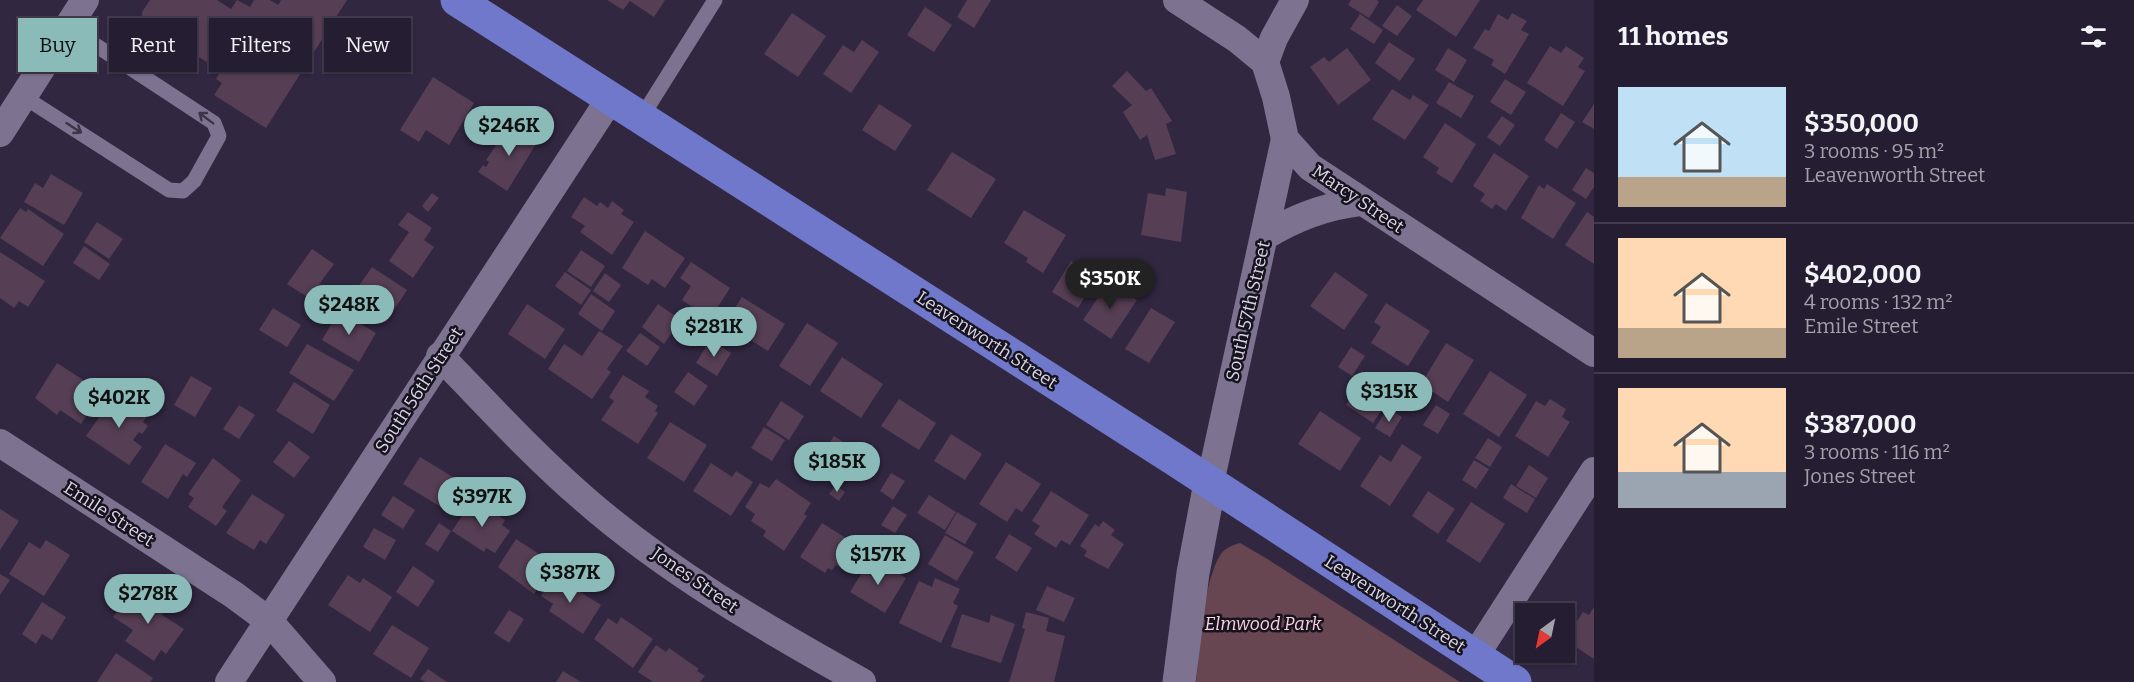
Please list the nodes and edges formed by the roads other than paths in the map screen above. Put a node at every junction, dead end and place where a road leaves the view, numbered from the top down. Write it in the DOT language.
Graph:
graph roads {
  1 [pos="85,0"];
  2 [pos="457,0"];
  3 [pos="715,0"];
  4 [pos="1177,0"];
  5 [pos="1295,0"];
  6 [pos="74,18"];
  7 [pos="97,46"];
  8 [pos="1264,62"];
  9 [pos="40,72"];
  10 [pos="24,97"];
  11 [pos="610,99"];
  12 [pos="641,118"];
  13 [pos="0,133"];
  14 [pos="1285,139"];
  15 [pos="1360,202"];
  16 [pos="1265,236"];
  17 [pos="1594,353"];
  18 [pos="440,356"];
  19 [pos="0,443"];
  20 [pos="1594,471"];
  21 [pos="1210,483"];
  22 [pos="269,621"];
  23 [pos="1475,656"];
  24 [pos="229,682"];
  25 [pos="322,682"];
  26 [pos="862,682"];
  27 [pos="1179,682"];
  28 [pos="1515,682"];
  1 -- 6 [label="street"];
  2 -- 11 [label="main road, Leavenworth Street"];
  3 -- 12 [label="lane"];
  4 -- 8 [label="street"];
  5 -- 8 [label="street"];
  10 -- 7 [label="lane, one-way"];
  8 -- 14 [label="street, Marcy Street"];
  9 -- 10 [label="street"];
  10 -- 13 [label="street"];
  11 -- 12 [label="main road, Leavenworth Street"];
  11 -- 18 [label="street, South 56th Street"];
  12 -- 21 [label="main road, Leavenworth Street"];
  14 -- 15 [label="street, Marcy Street"];
  14 -- 16 [label="street, South 57th Street"];
  15 -- 16 [label="street"];
  15 -- 17 [label="street, Marcy Street"];
  16 -- 21 [label="street, South 57th Street"];
  18 -- 22 [label="street, South 56th Street"];
  18 -- 26 [label="street, Jones Street"];
  19 -- 22 [label="street, Emile Street"];
  20 -- 23 [label="street"];
  21 -- 23 [label="main road, Leavenworth Street"];
  21 -- 27 [label="street"];
  22 -- 24 [label="street, South 56th Street"];
  22 -- 25 [label="street, Emile Street"];
  23 -- 28 [label="main road, Leavenworth Street"];
}
